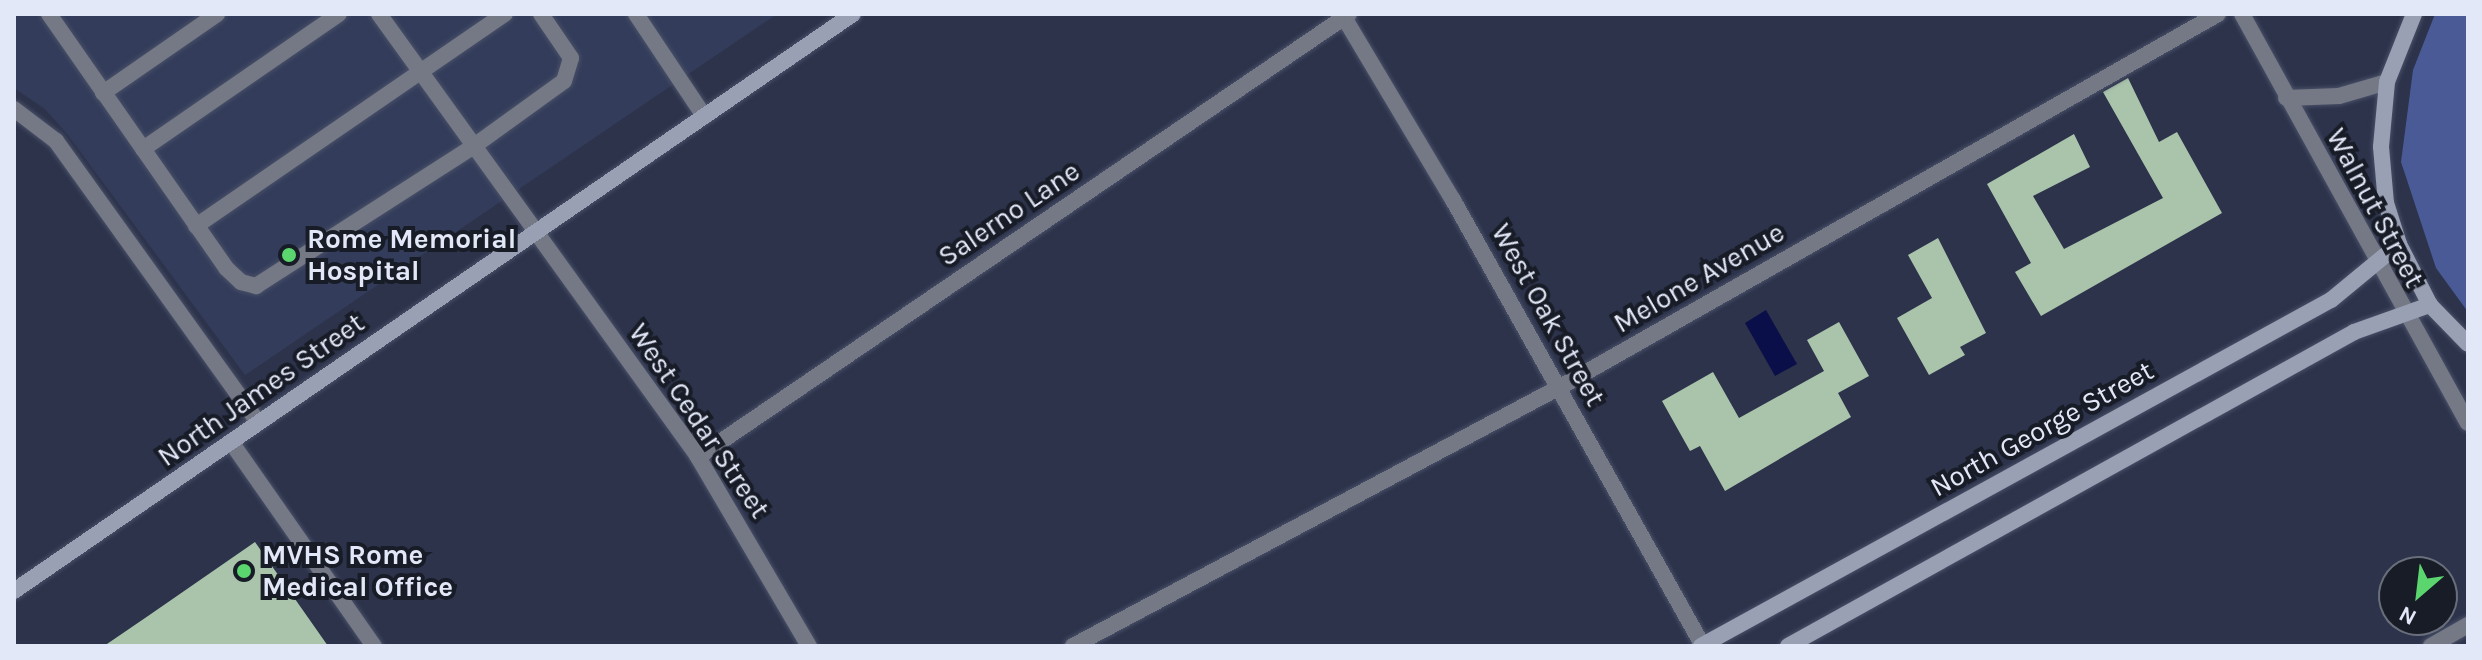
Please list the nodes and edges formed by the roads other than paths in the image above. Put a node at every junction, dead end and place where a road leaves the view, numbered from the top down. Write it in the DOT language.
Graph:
graph roads {
  1 [pos="217,14"];
  2 [pos="339,14"];
  3 [pos="379,14"];
  4 [pos="505,14"];
  5 [pos="541,14"];
  6 [pos="636,14"];
  7 [pos="853,14"];
  8 [pos="2218,14"];
  9 [pos="2242,14"];
  10 [pos="2414,14"];
  11 [pos="1345,15"];
  12 [pos="53,16"];
  13 [pos="423,75"];
  14 [pos="2387,82"];
  15 [pos="103,93"];
  16 [pos="2286,98"];
  17 [pos="14,109"];
  18 [pos="704,116"];
  19 [pos="474,146"];
  20 [pos="143,149"];
  21 [pos="196,226"];
  22 [pos="536,232"];
  23 [pos="2399,244"];
  24 [pos="2376,265"];
  25 [pos="2430,305"];
  26 [pos="2402,312"];
  27 [pos="2468,344"];
  28 [pos="1560,387"];
  29 [pos="259,423"];
  30 [pos="2468,423"];
  31 [pos="231,442"];
  32 [pos="698,457"];
  33 [pos="14,591"];
  34 [pos="2468,625"];
  35 [pos="374,646"];
  36 [pos="809,646"];
  37 [pos="1073,646"];
  38 [pos="1702,646"];
  39 [pos="1788,646"];
  40 [pos="2431,646"];
  1 -- 15 [label="street"];
  2 -- 20 [label="street"];
  3 -- 13 [label="street, West Cedar Street"];
  4 -- 13 [label="street"];
  5 -- 19 [label="street"];
  6 -- 18 [label="street"];
  7 -- 18 [label="street, North James Street"];
  8 -- 28 [label="street, Melone Avenue"];
  9 -- 16 [label="street, Walnut Street"];
  10 -- 14 [label="street"];
  11 -- 28 [label="street, West Oak Street"];
  11 -- 32 [label="street, Salerno Lane"];
  12 -- 15 [label="street"];
  13 -- 19 [label="street, West Cedar Street"];
  13 -- 21 [label="street"];
  14 -- 16 [label="street"];
  14 -- 23 [label="street"];
  15 -- 20 [label="street"];
  16 -- 24 [label="street, Walnut Street"];
  17 -- 29 [label="street"];
  18 -- 22 [label="street, North James Street"];
  19 -- 21 [label="street"];
  19 -- 22 [label="street, West Cedar Street"];
  20 -- 21 [label="street"];
  22 -- 29 [label="street, North James Street"];
  22 -- 32 [label="street, West Cedar Street"];
  23 -- 24 [label="street, North George Street"];
  23 -- 25 [label="street"];
  24 -- 26 [label="street, Walnut Street"];
  24 -- 38 [label="street, North George Street"];
  25 -- 26 [label="street"];
  25 -- 27 [label="street"];
  26 -- 30 [label="street, Walnut Street"];
  26 -- 39 [label="street"];
  28 -- 37 [label="street, Melone Avenue"];
  28 -- 38 [label="street, West Oak Street"];
  29 -- 31 [label="street, North James Street"];
  31 -- 33 [label="street, North James Street"];
  31 -- 35 [label="street"];
  32 -- 36 [label="street, West Cedar Street"];
  34 -- 40 [label="street"];
}
